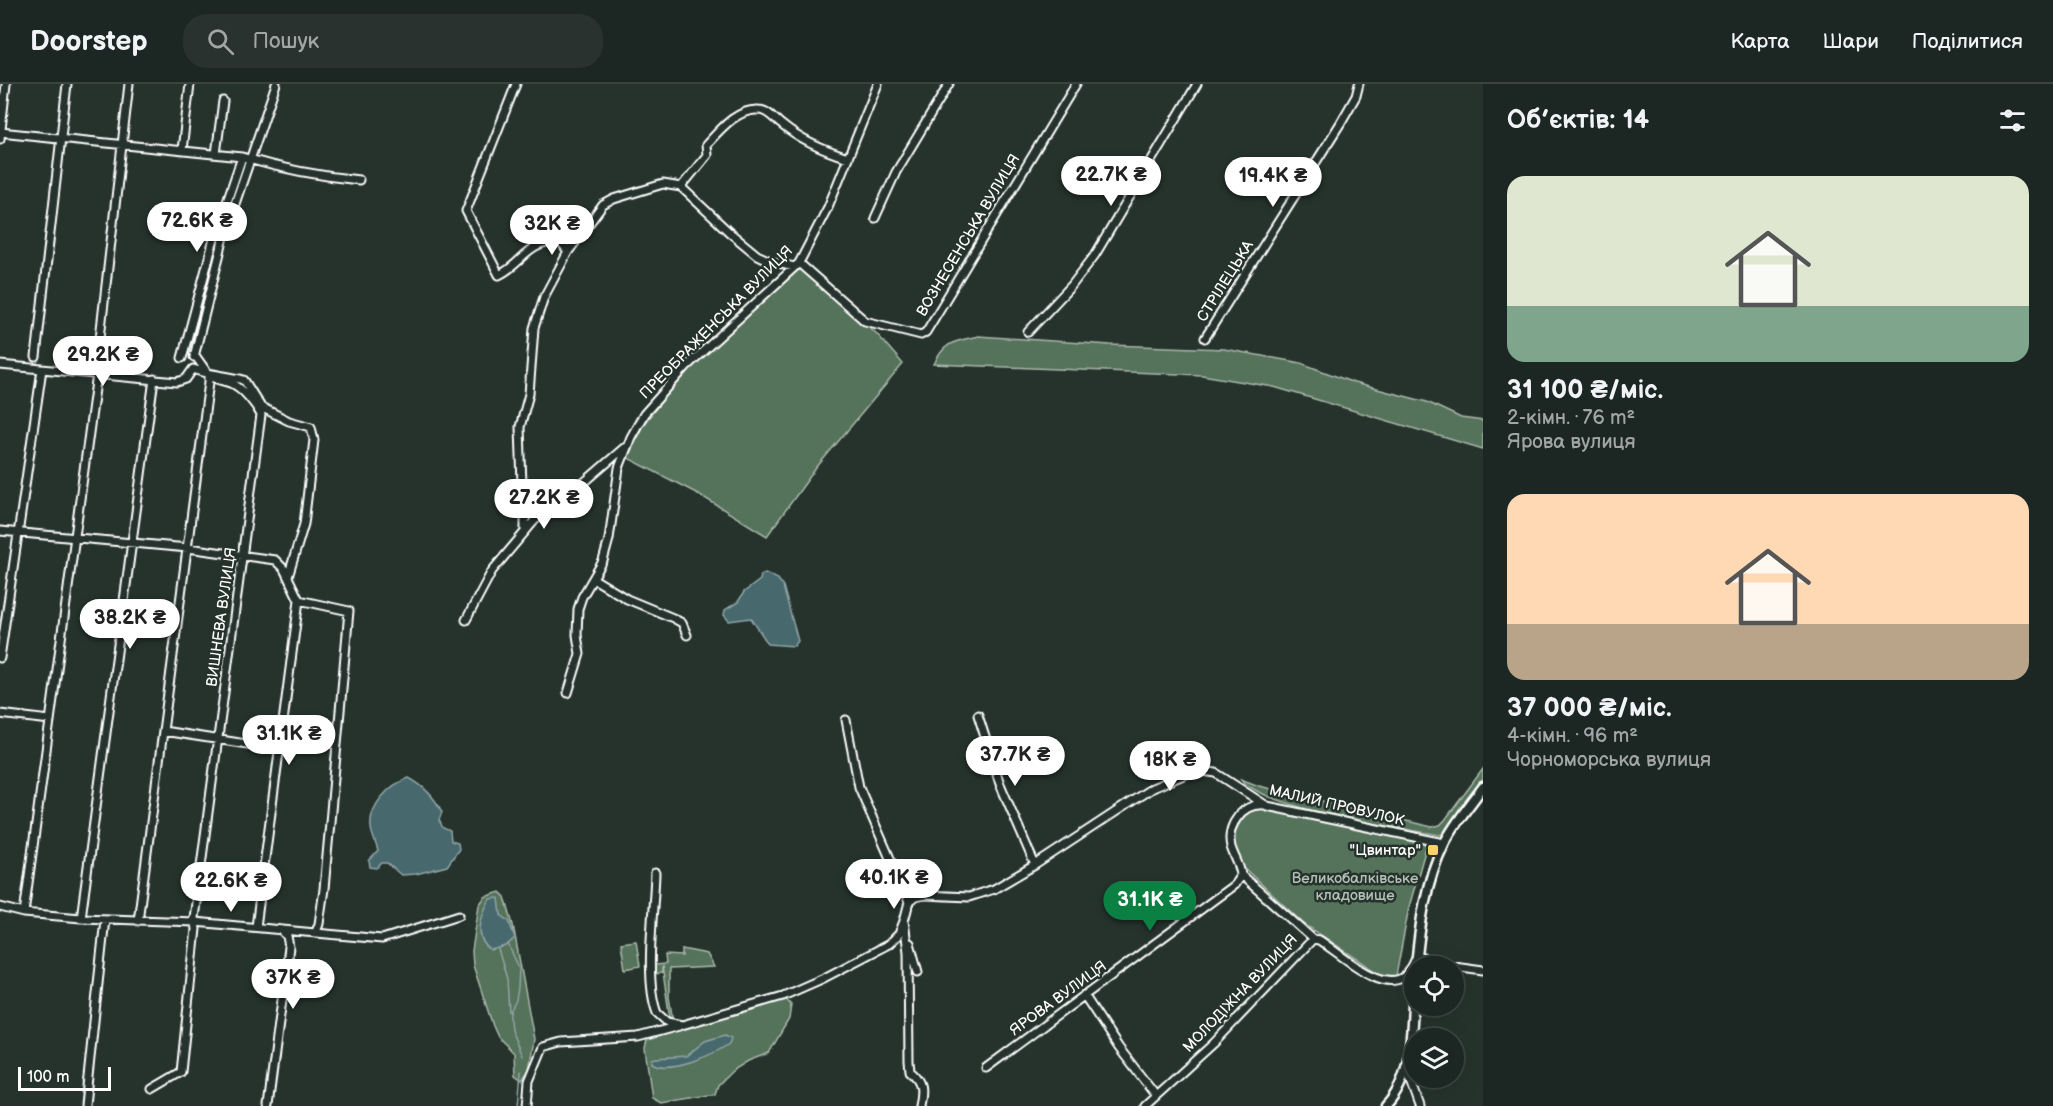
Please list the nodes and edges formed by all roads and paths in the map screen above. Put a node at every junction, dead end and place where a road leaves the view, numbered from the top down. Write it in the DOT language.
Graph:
graph roads {
  1 [pos="6,84"];
  2 [pos="67,84"];
  3 [pos="129,84"];
  4 [pos="190,84"];
  5 [pos="276,84"];
  6 [pos="516,84"];
  7 [pos="878,84"];
  8 [pos="949,84"];
  9 [pos="1076,84"];
  10 [pos="1197,84"];
  11 [pos="1359,84"];
  12 [pos="223,100"];
  13 [pos="0,132"];
  14 [pos="61,138"];
  15 [pos="0,140"];
  16 [pos="122,144"];
  17 [pos="182,150"];
  18 [pos="216,154"];
  19 [pos="242,157"];
  20 [pos="848,158"];
  21 [pos="252,160"];
  22 [pos="359,180"];
  23 [pos="681,187"];
  24 [pos="875,218"];
  25 [pos="568,252"];
  26 [pos="796,265"];
  27 [pos="1028,332"];
  28 [pos="1205,338"];
  29 [pos="194,354"];
  30 [pos="36,357"];
  31 [pos="182,358"];
  32 [pos="97,364"];
  33 [pos="0,365"];
  34 [pos="42,369"];
  35 [pos="193,369"];
  36 [pos="97,374"];
  37 [pos="208,375"];
  38 [pos="154,380"];
  39 [pos="627,446"];
  40 [pos="525,497"];
  41 [pos="550,508"];
  42 [pos="0,531"];
  43 [pos="525,532"];
  44 [pos="17,533"];
  45 [pos="75,538"];
  46 [pos="132,543"];
  47 [pos="188,548"];
  48 [pos="244,555"];
  49 [pos="288,577"];
  50 [pos="594,579"];
  51 [pos="299,600"];
  52 [pos="466,620"];
  53 [pos="687,634"];
  54 [pos="0,658"];
  55 [pos="568,693"];
  56 [pos="0,714"];
  57 [pos="978,715"];
  58 [pos="50,720"];
  59 [pos="846,720"];
  60 [pos="162,731"];
  61 [pos="216,740"];
  62 [pos="279,749"];
  63 [pos="1483,787"];
  64 [pos="1267,806"];
  65 [pos="1444,843"];
  66 [pos="1035,865"];
  67 [pos="655,873"];
  68 [pos="1241,875"];
  69 [pos="909,902"];
  70 [pos="0,907"];
  71 [pos="24,913"];
  72 [pos="459,915"];
  73 [pos="81,918"];
  74 [pos="105,919"];
  75 [pos="138,921"];
  76 [pos="904,921"];
  77 [pos="195,922"];
  78 [pos="256,927"];
  79 [pos="280,929"];
  80 [pos="315,932"];
  81 [pos="1313,939"];
  82 [pos="1417,956"];
  83 [pos="1464,968"];
  84 [pos="1483,970"];
  85 [pos="918,972"];
  86 [pos="1404,976"];
  87 [pos="1084,995"];
  88 [pos="682,1025"];
  89 [pos="986,1068"];
  90 [pos="1404,1073"];
  91 [pos="1414,1088"];
  92 [pos="152,1089"];
  93 [pos="1156,1096"];
  94 [pos="85,1105"];
  95 [pos="268,1106"];
  96 [pos="527,1106"];
  97 [pos="919,1106"];
  98 [pos="1145,1106"];
  99 [pos="1386,1106"];
  100 [pos="1420,1106"];
  1 -- 13 [label="street"];
  2 -- 14 [label="street"];
  3 -- 16 [label="street"];
  4 -- 17 [label="street"];
  5 -- 21 [label="street"];
  6 -- 25 [label="street"];
  7 -- 20 [label="street, ПРЕОБРАЖЕНСЬКА ВУЛИЦЯ"];
  8 -- 24 [label="street"];
  9 -- 26 [label="street, ВОЗНЕСЕНСЬКА ВУЛИЦЯ"];
  10 -- 27 [label="street"];
  11 -- 28 [label="street, СТРІЛЕЦЬКА"];
  12 -- 18 [label="street"];
  13 -- 14 [label="street"];
  13 -- 15 [label="street"];
  14 -- 16 [label="street"];
  14 -- 30 [label="street"];
  16 -- 17 [label="street"];
  16 -- 32 [label="street"];
  17 -- 18 [label="street"];
  18 -- 19 [label="street"];
  19 -- 21 [label="street"];
  19 -- 31 [label="street"];
  20 -- 23 [label="street"];
  20 -- 26 [label="street, ПРЕОБРАЖЕНСЬКА ВУЛИЦЯ"];
  21 -- 22 [label="street"];
  21 -- 29 [label="street"];
  23 -- 25 [label="street"];
  23 -- 26 [label="street"];
  25 -- 40 [label="street"];
  26 -- 39 [label="street, ПРЕОБРАЖЕНСЬКА ВУЛИЦЯ"];
  29 -- 35 [label="street"];
  29 -- 37 [label="street"];
  33 -- 34 [label="street"];
  34 -- 36 [label="street"];
  34 -- 44 [label="street"];
  35 -- 37 [label="street, ВИШНЕВА ВУЛИЦЯ"];
  35 -- 38 [label="street"];
  36 -- 38 [label="street"];
  36 -- 45 [label="street"];
  37 -- 47 [label="street"];
  37 -- 48 [label="street, ВИШНЕВА ВУЛИЦЯ"];
  37 -- 49 [label="street"];
  38 -- 46 [label="street"];
  39 -- 41 [label="street, ПРЕОБРАЖЕНСЬКА ВУЛИЦЯ"];
  39 -- 50 [label="street, ПРЕОБРАЖЕНСЬКА ВУЛИЦЯ"];
  40 -- 41 [label="street"];
  40 -- 43 [label="street"];
  41 -- 43 [label="street, ПРЕОБРАЖЕНСЬКА ВУЛИЦЯ"];
  42 -- 44 [label="street"];
  43 -- 52 [label="street, ПРЕОБРАЖЕНСЬКА ВУЛИЦЯ"];
  44 -- 45 [label="street"];
  44 -- 54 [label="street"];
  45 -- 46 [label="street"];
  45 -- 58 [label="street"];
  46 -- 47 [label="street"];
  46 -- 73 [label="street"];
  47 -- 48 [label="street"];
  47 -- 60 [label="street"];
  48 -- 49 [label="street"];
  48 -- 61 [label="street, ВИШНЕВА ВУЛИЦЯ"];
  49 -- 51 [label="street"];
  50 -- 53 [label="street"];
  50 -- 55 [label="street, ПРЕОБРАЖЕНСЬКА ВУЛИЦЯ"];
  51 -- 62 [label="street"];
  51 -- 80 [label="street"];
  56 -- 58 [label="street"];
  57 -- 66 [label="street"];
  58 -- 71 [label="street"];
  59 -- 69 [label="street"];
  60 -- 61 [label="street"];
  60 -- 75 [label="street"];
  61 -- 62 [label="street"];
  61 -- 77 [label="street, ВИШНЕВА ВУЛИЦЯ"];
  62 -- 78 [label="street"];
  63 -- 65 [label="street"];
  64 -- 65 [label="street, МАЛИЙ ПРОВУЛОК"];
  64 -- 66 [label="street, МАЛИЙ ПРОВУЛОК"];
  64 -- 68 [label="street"];
  65 -- 82 [label="street"];
  66 -- 69 [label="street, МАЛИЙ ПРОВУЛОК"];
  67 -- 88 [label="street"];
  68 -- 81 [label="street"];
  68 -- 87 [label="street, ЯРОВА ВУЛИЦЯ"];
  69 -- 76 [label="street"];
  70 -- 71 [label="street"];
  71 -- 73 [label="street"];
  72 -- 80 [label="street"];
  73 -- 74 [label="street"];
  74 -- 75 [label="street"];
  74 -- 94 [label="street"];
  75 -- 77 [label="street"];
  76 -- 85 [label="street"];
  76 -- 88 [label="street"];
  76 -- 97 [label="street"];
  77 -- 78 [label="street"];
  77 -- 92 [label="street, ВИШНЕВА ВУЛИЦЯ"];
  78 -- 79 [label="street"];
  79 -- 80 [label="street"];
  79 -- 95 [label="street"];
  81 -- 86 [label="street, МОЛОДІЖНА ВУЛИЦЯ"];
  81 -- 93 [label="street, МОЛОДІЖНА ВУЛИЦЯ"];
  83 -- 84 [label="street"];
  87 -- 89 [label="street, ЯРОВА ВУЛИЦЯ"];
  87 -- 93 [label="street"];
  88 -- 96 [label="street"];
  90 -- 99 [label="street"];
  91 -- 100 [label="street"];
  93 -- 98 [label="street, МОЛОДІЖНА ВУЛИЦЯ"];
}
